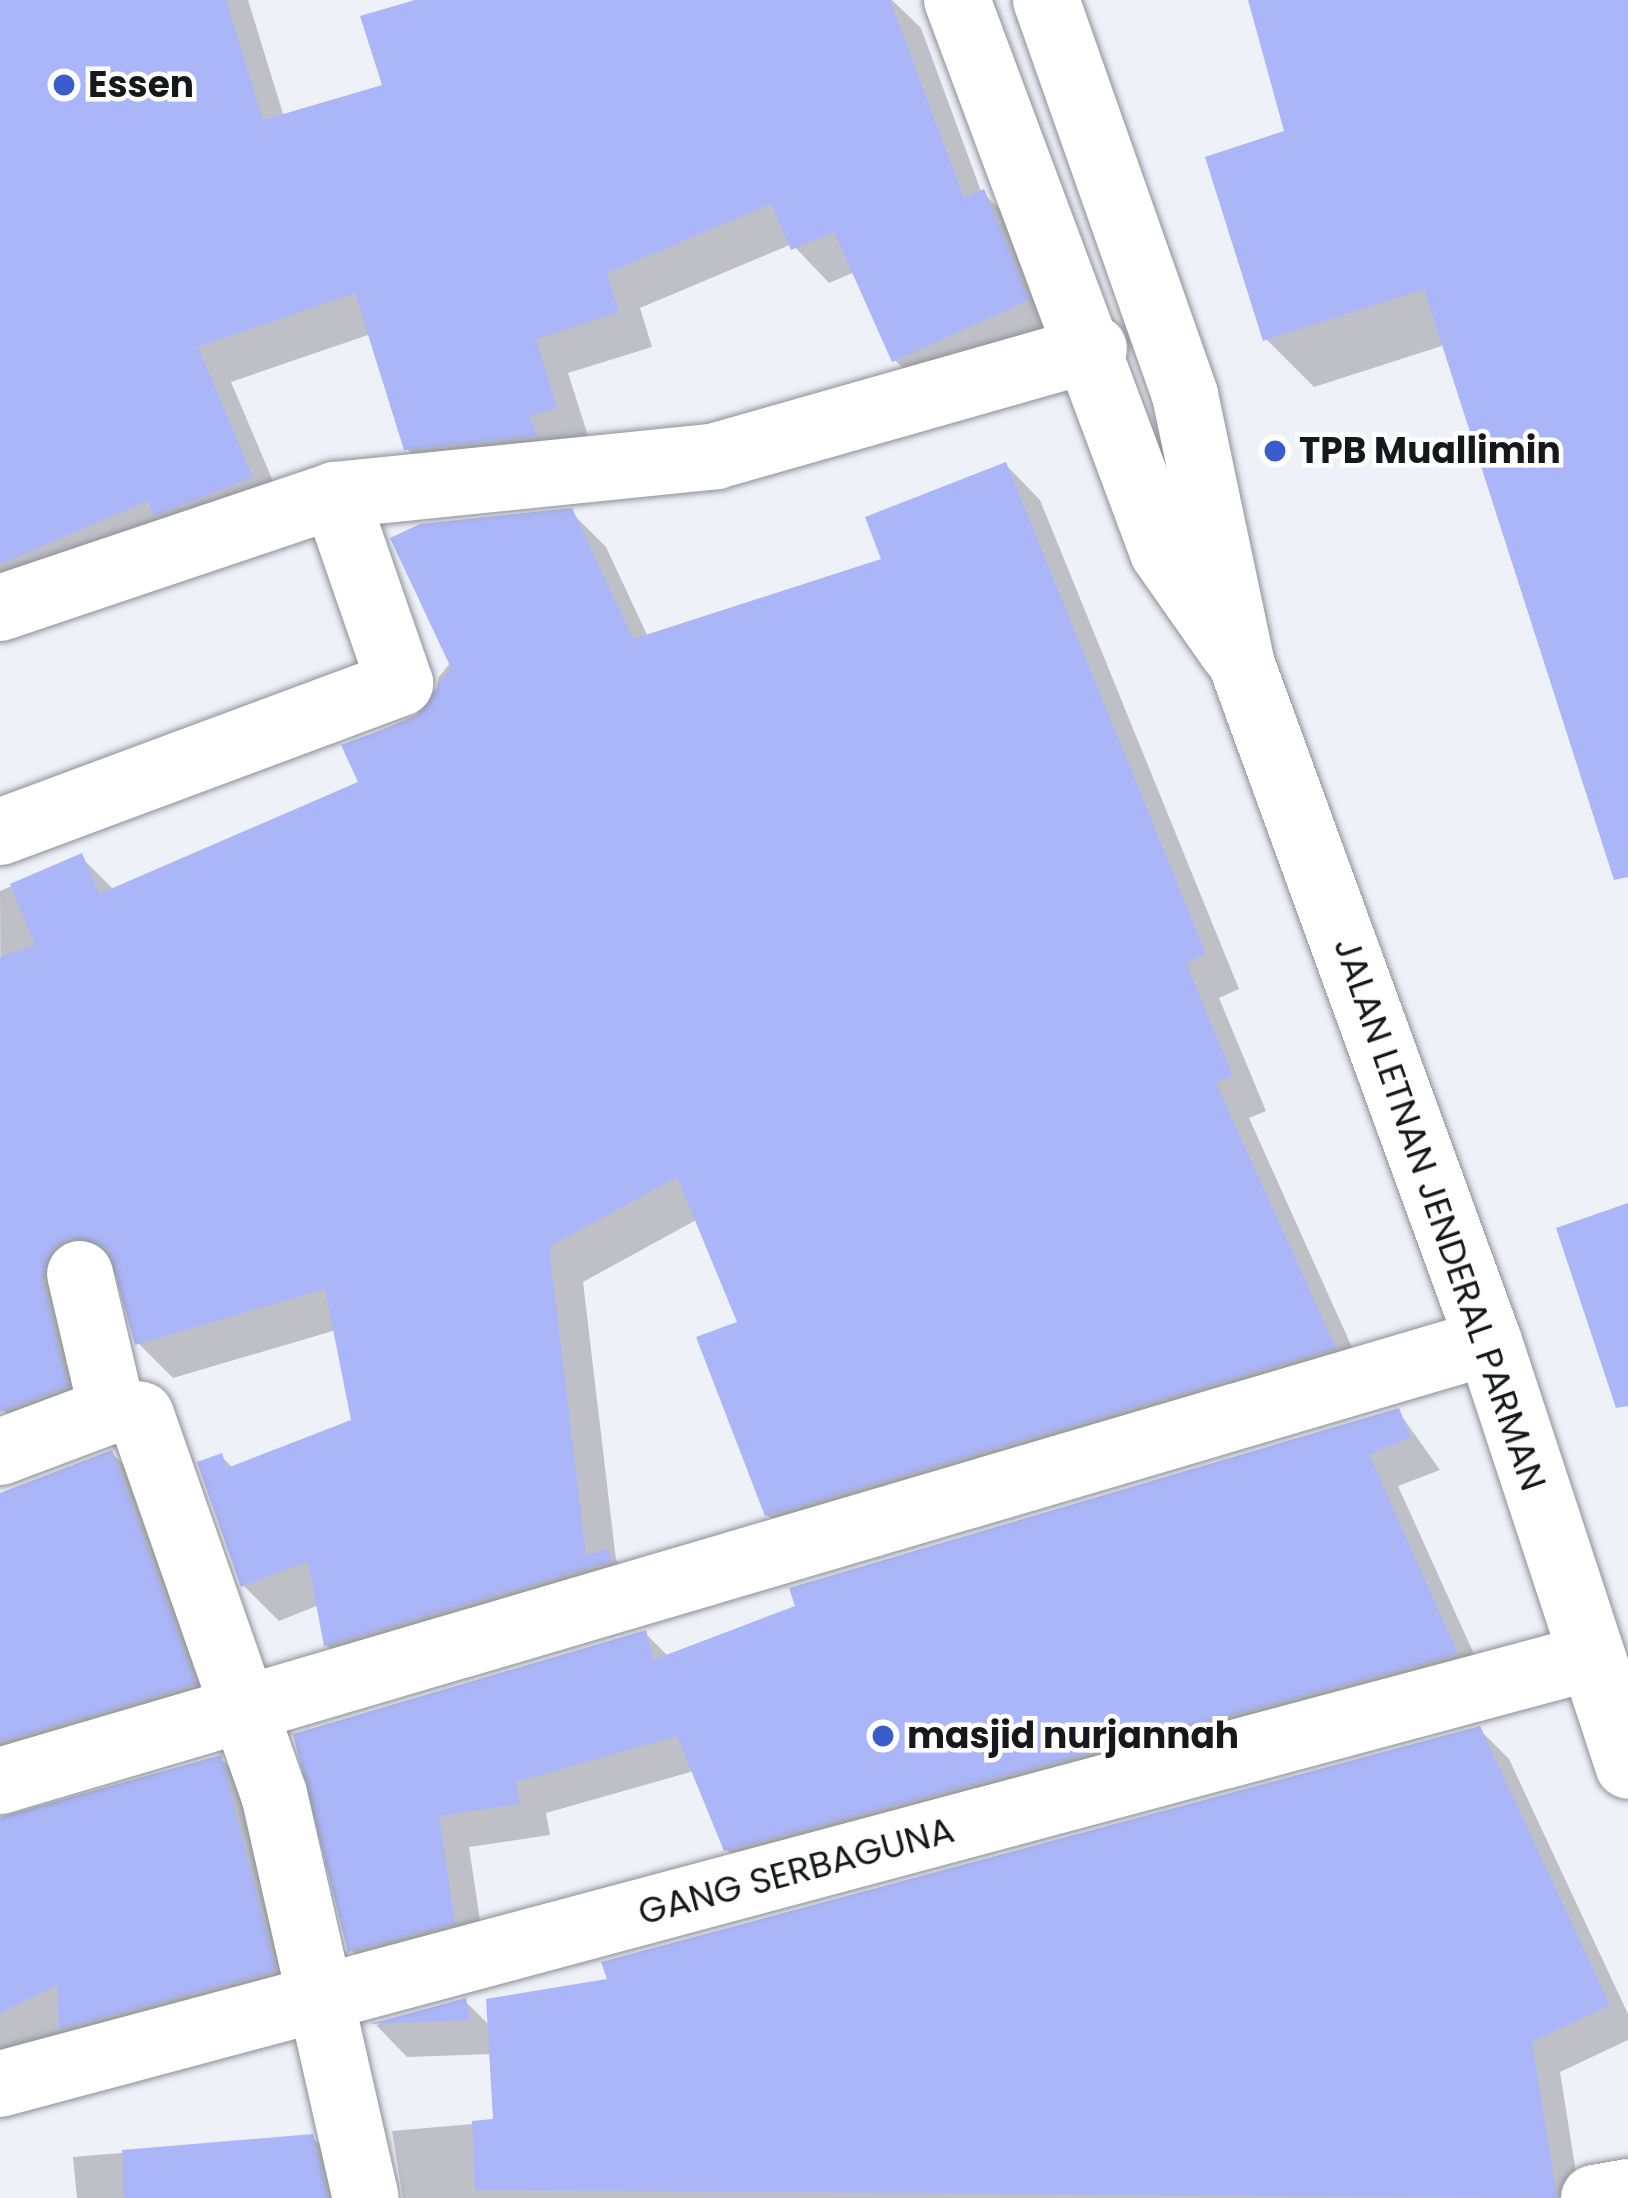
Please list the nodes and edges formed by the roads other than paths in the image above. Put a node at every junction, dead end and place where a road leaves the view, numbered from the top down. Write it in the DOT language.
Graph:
graph roads {
  1 [pos="957,0"];
  2 [pos="1046,0"];
  3 [pos="1094,348"];
  4 [pos="334,495"];
  5 [pos="0,608"];
  6 [pos="1242,664"];
  7 [pos="0,832"];
  8 [pos="80,1274"];
  9 [pos="1489,1342"];
  10 [pos="112,1410"];
  11 [pos="0,1452"];
  12 [pos="1592,1657"];
  13 [pos="247,1708"];
  14 [pos="1628,1766"];
  15 [pos="0,1781"];
  16 [pos="325,1997"];
  17 [pos="0,2084"];
  18 [pos="1628,2192"];
  19 [pos="366,2198"];
  20 [pos="1594,2198"];
  1 -- 3 [label="street, JALAN LETNAN JENDERAL PARMAN"];
  2 -- 6 [label="street, JALAN LETNAN JENDERAL PARMAN"];
  3 -- 4 [label="street"];
  3 -- 6 [label="street, JALAN LETNAN JENDERAL PARMAN"];
  4 -- 5 [label="street"];
  4 -- 7 [label="street"];
  6 -- 9 [label="street, JALAN LETNAN JENDERAL PARMAN"];
  8 -- 10 [label="street"];
  9 -- 12 [label="street, JALAN LETNAN JENDERAL PARMAN"];
  9 -- 13 [label="street"];
  10 -- 11 [label="street"];
  10 -- 13 [label="street"];
  12 -- 14 [label="street, JALAN LETNAN JENDERAL PARMAN"];
  12 -- 16 [label="street, GANG SERBAGUNA"];
  13 -- 15 [label="street"];
  13 -- 16 [label="street"];
  16 -- 17 [label="street, GANG SERBAGUNA"];
  16 -- 19 [label="street"];
  18 -- 20 [label="street"];
}
